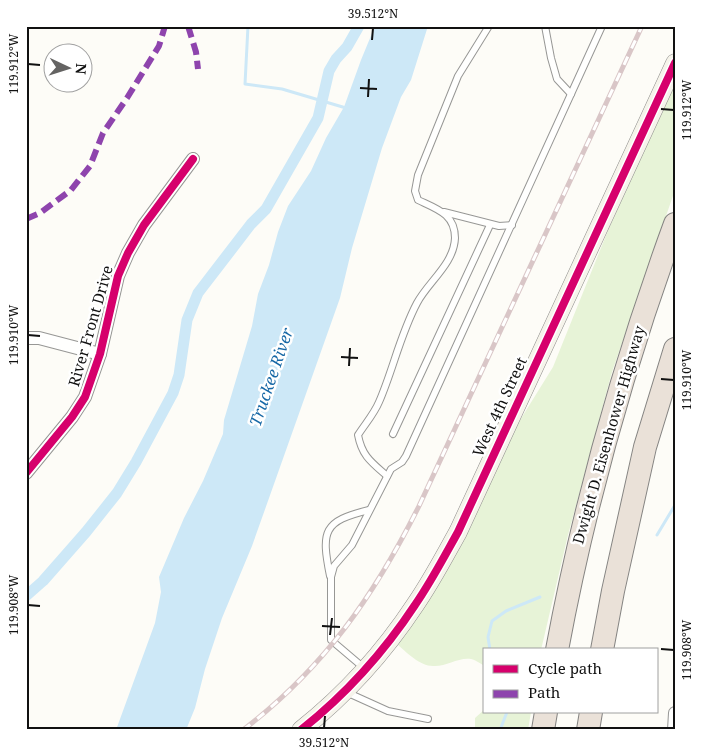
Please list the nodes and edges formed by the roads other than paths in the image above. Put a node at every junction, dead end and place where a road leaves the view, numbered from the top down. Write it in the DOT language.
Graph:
graph roads {
  1 [pos="490,26"];
  2 [pos="545,26"];
  3 [pos="602,26"];
  4 [pos="675,63"];
  5 [pos="571,94"];
  6 [pos="193,159"];
  7 [pos="444,212"];
  8 [pos="490,224"];
  9 [pos="675,224"];
  10 [pos="512,225"];
  11 [pos="26,338"];
  12 [pos="675,348"];
  13 [pos="100,354"];
  14 [pos="393,434"];
  15 [pos="26,473"];
  16 [pos="387,476"];
  17 [pos="369,510"];
  18 [pos="330,577"];
  19 [pos="557,648"];
  20 [pos="602,648"];
  21 [pos="365,669"];
  22 [pos="345,691"];
  23 [pos="546,714"];
  24 [pos="591,714"];
  25 [pos="675,714"];
  26 [pos="428,719"];
  27 [pos="301,730"];
  28 [pos="543,730"];
  29 [pos="588,730"];
  30 [pos="674,730"];
  1 -- 7 [label="lane"];
  2 -- 5 [label="lane"];
  3 -- 5 [label="lane"];
  4 -- 21 [label="main road, West 4th Street"];
  5 -- 10 [label="lane"];
  6 -- 13 [label="street, River Front Drive"];
  7 -- 8 [label="lane"];
  7 -- 16 [label="lane"];
  8 -- 10 [label="lane"];
  8 -- 14 [label="lane"];
  9 -- 19 [label="highway, Dwight D. Eisenhower Highway"];
  10 -- 16 [label="lane"];
  11 -- 13 [label="street"];
  12 -- 20 [label="highway"];
  13 -- 15 [label="street, River Front Drive"];
  16 -- 17 [label="lane"];
  17 -- 18 [label="lane"];
  17 -- 18 [label="lane"];
  18 -- 21 [label="lane"];
  21 -- 22 [label="main road, West 4th Street"];
  22 -- 26 [label="lane"];
  22 -- 27 [label="main road, West 4th Street"];
  23 -- 28 [label="highway"];
  24 -- 29 [label="highway"];
  25 -- 30 [label="street"];
}
